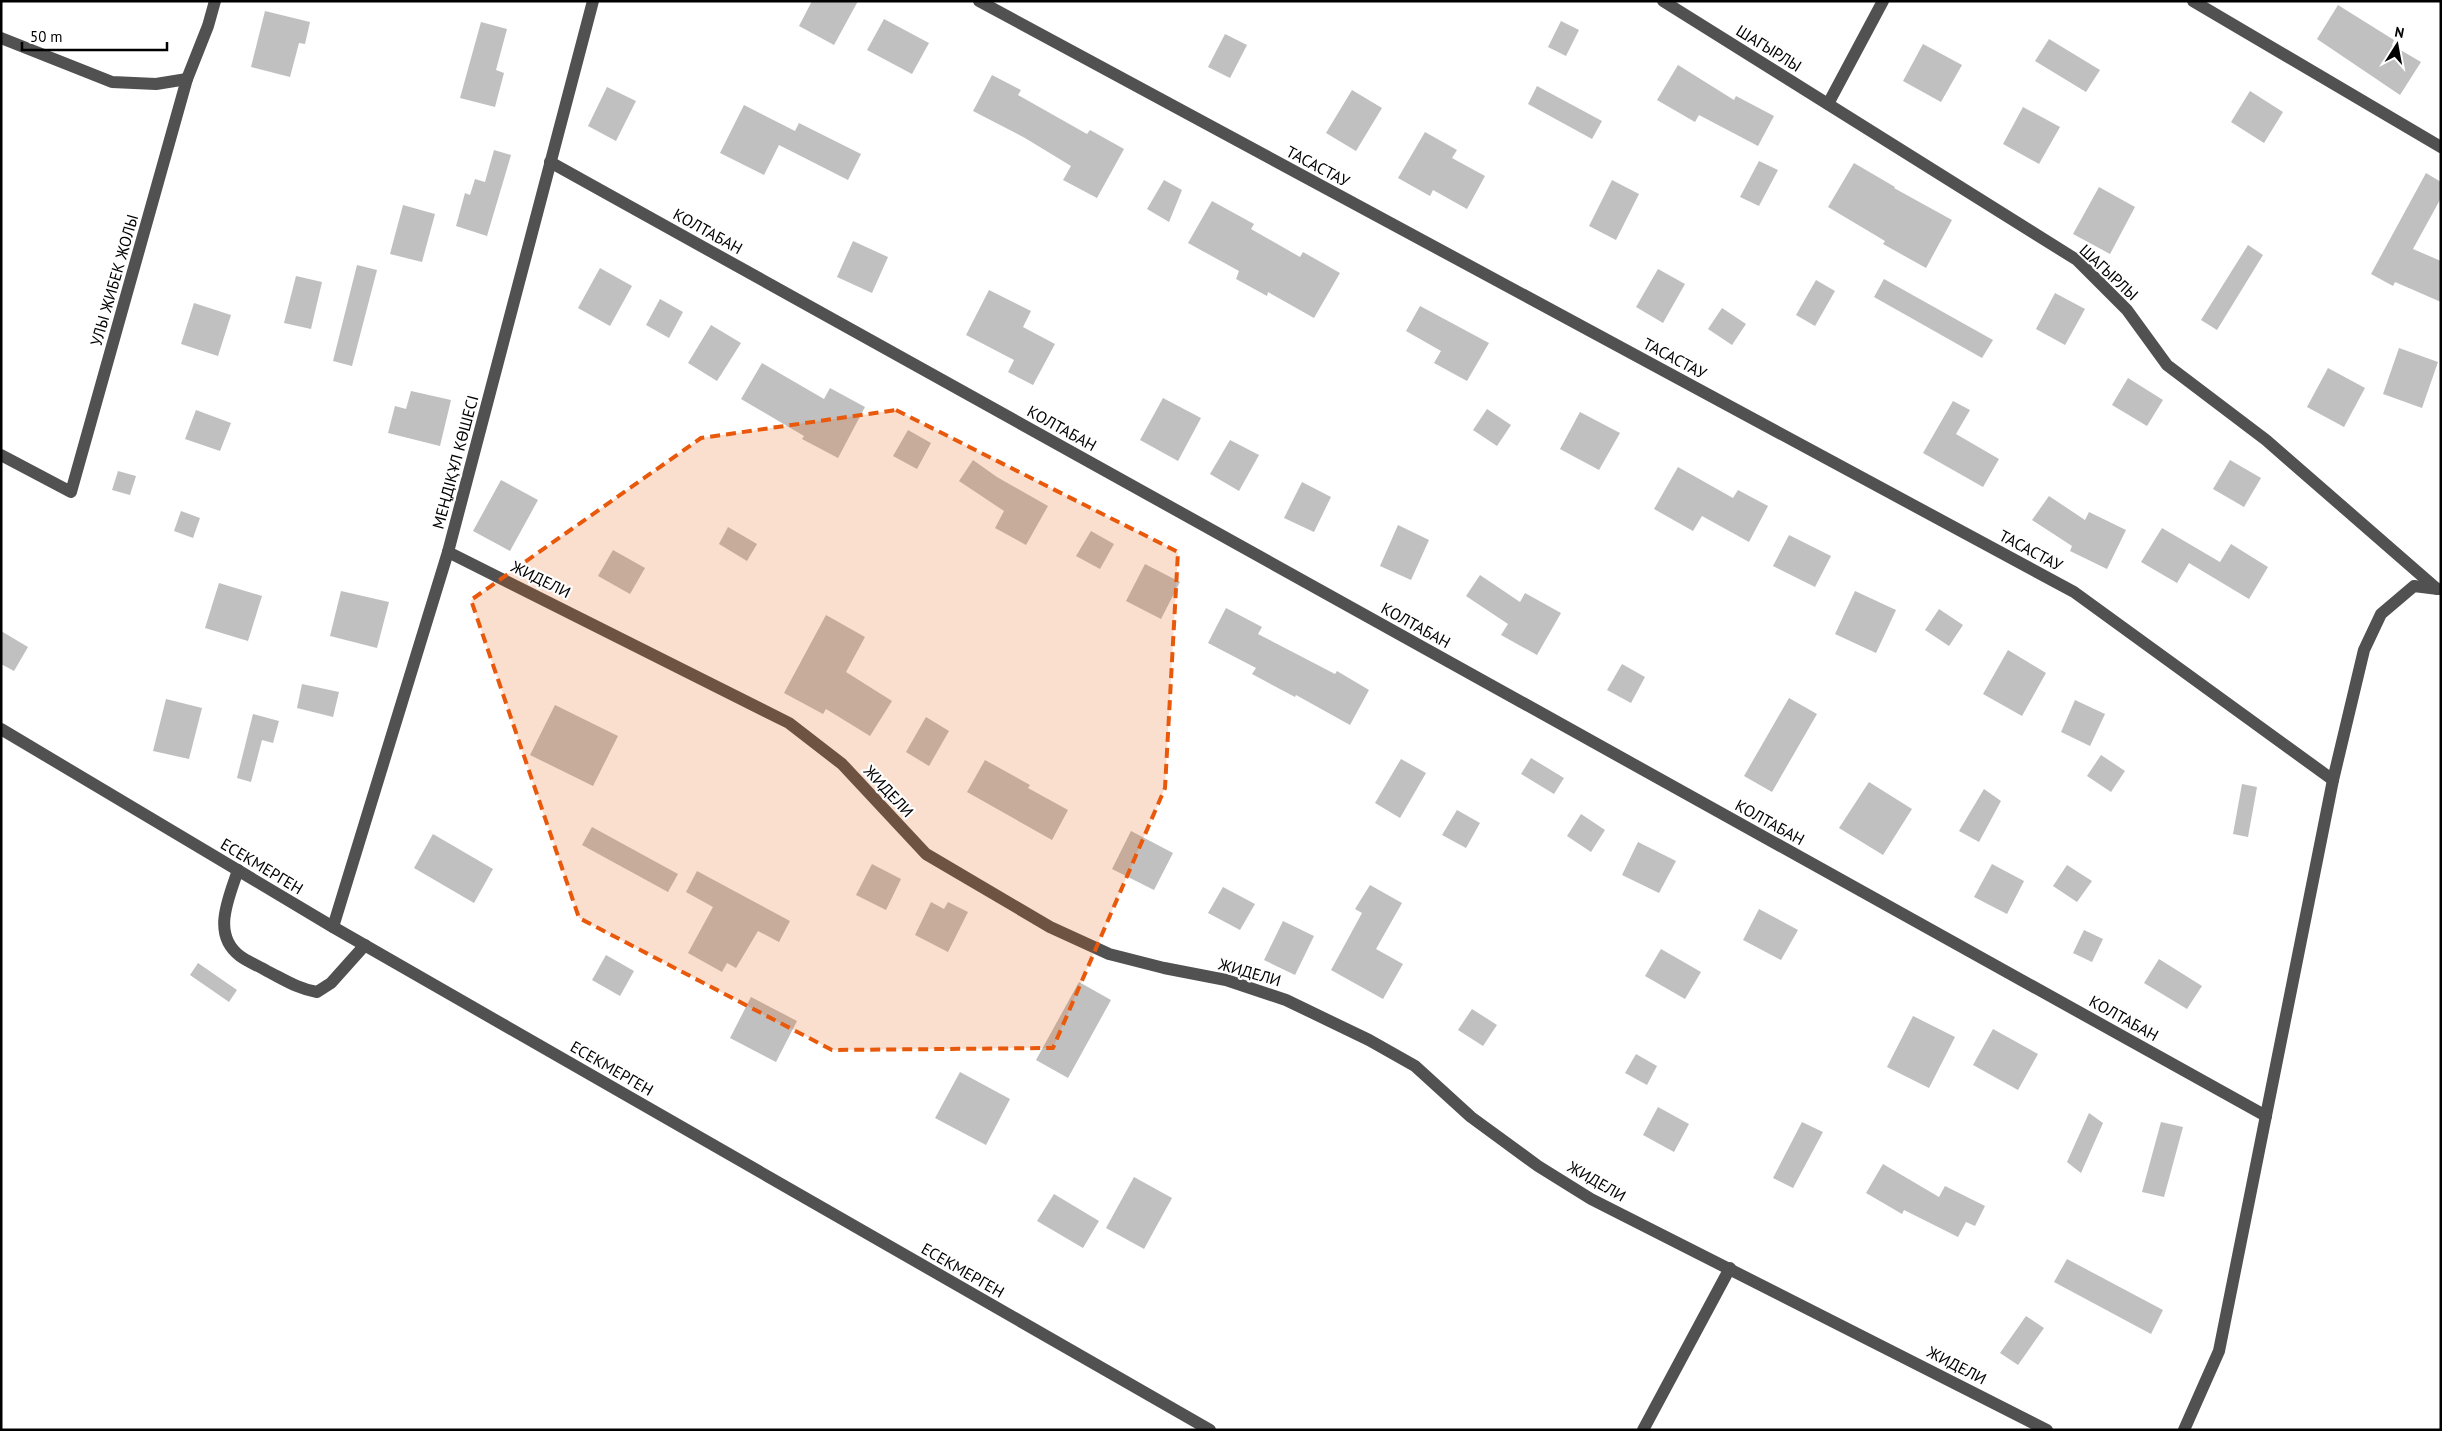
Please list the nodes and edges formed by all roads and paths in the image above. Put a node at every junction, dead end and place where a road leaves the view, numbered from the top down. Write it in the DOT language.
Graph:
graph roads {
  1 [pos="215,1"];
  2 [pos="593,1"];
  3 [pos="979,1"];
  4 [pos="1663,1"];
  5 [pos="1883,1"];
  6 [pos="2193,1"];
  7 [pos="1,38"];
  8 [pos="186,79"];
  9 [pos="1828,104"];
  10 [pos="2441,147"];
  11 [pos="550,162"];
  12 [pos="1,455"];
  13 [pos="448,552"];
  14 [pos="2439,590"];
  15 [pos="1,729"];
  16 [pos="2333,780"];
  17 [pos="238,870"];
  18 [pos="333,927"];
  19 [pos="364,945"];
  20 [pos="2266,1116"];
  21 [pos="1730,1268"];
  22 [pos="1210,1430"];
  23 [pos="1643,1430"];
  24 [pos="2048,1430"];
  25 [pos="2184,1430"];
  1 -- 8 [label="street, УЛЫ ЖИБЕК ЖОЛЫ"];
  2 -- 11 [label="street, МЕҢДІҚҰЛ КӨШЕСІ"];
  3 -- 16 [label="street, ТАСАСТАУ"];
  4 -- 9 [label="street, ШАГЫРЛЫ"];
  5 -- 9 [label="street"];
  6 -- 10 [label="street"];
  7 -- 8 [label="street"];
  8 -- 12 [label="street, УЛЫ ЖИБЕК ЖОЛЫ"];
  9 -- 14 [label="street, ШАГЫРЛЫ"];
  11 -- 13 [label="street, МЕҢДІҚҰЛ КӨШЕСІ"];
  11 -- 20 [label="street, КОЛТАБАН"];
  13 -- 18 [label="street, МЕҢДІҚҰЛ КӨШЕСІ"];
  13 -- 21 [label="street, ЖИДЕЛИ"];
  14 -- 16 [label="street"];
  15 -- 17 [label="street, EСЕКМЕРГЕН"];
  16 -- 20 [label="street"];
  17 -- 18 [label="street, EСЕКМЕРГЕН"];
  17 -- 19 [label="street"];
  18 -- 19 [label="street, EСЕКМЕРГЕН"];
  19 -- 22 [label="street, EСЕКМЕРГЕН"];
  20 -- 25 [label="street"];
  21 -- 23 [label="street"];
  21 -- 24 [label="street, ЖИДЕЛИ"];
}
